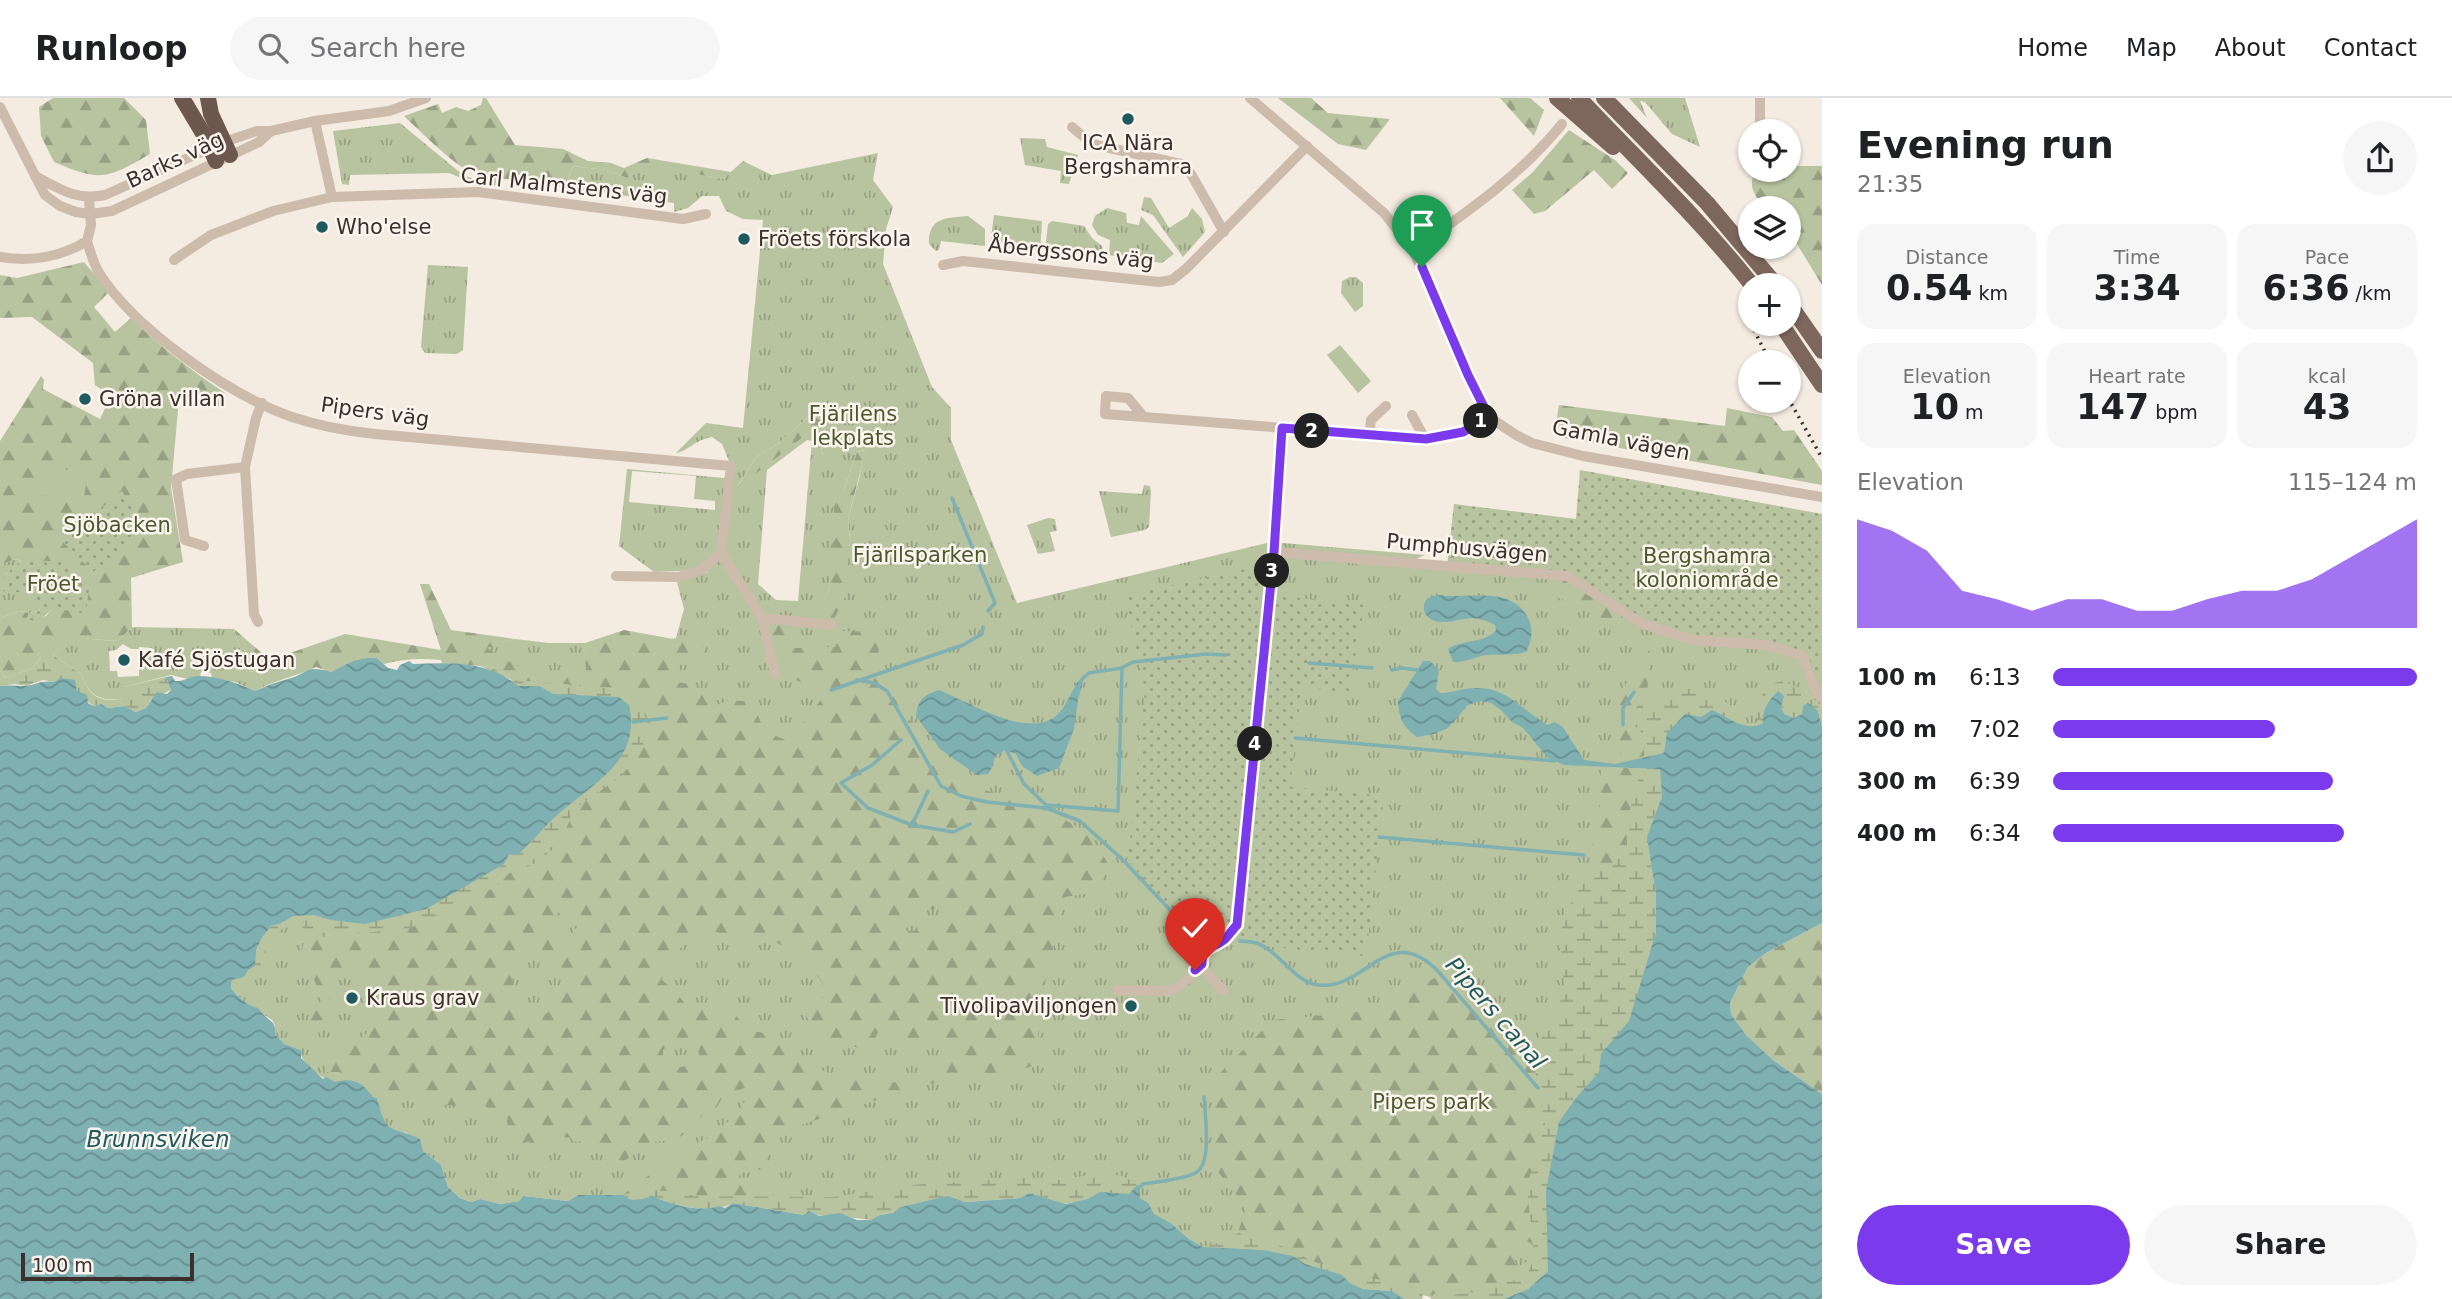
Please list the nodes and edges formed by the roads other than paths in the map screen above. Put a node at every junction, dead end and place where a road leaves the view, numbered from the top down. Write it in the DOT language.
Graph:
graph roads {
  1 [pos="183,98"];
  2 [pos="208,98"];
  3 [pos="426,98"];
  4 [pos="1250,98"];
  5 [pos="1557,98"];
  6 [pos="1579,98"];
  7 [pos="1604,98"];
  8 [pos="1760,98"];
  9 [pos="1,109"];
  10 [pos="1760,119"];
  11 [pos="315,121"];
  12 [pos="1562,124"];
  13 [pos="1072,127"];
  14 [pos="1307,146"];
  15 [pos="220,151"];
  16 [pos="35,176"];
  17 [pos="332,197"];
  18 [pos="89,199"];
  19 [pos="1688,210"];
  20 [pos="90,214"];
  21 [pos="706,214"];
  22 [pos="1224,232"];
  23 [pos="88,241"];
  24 [pos="1413,250"];
  25 [pos="0,257"];
  26 [pos="174,260"];
  27 [pos="943,265"];
  28 [pos="1743,273"];
  29 [pos="1766,273"];
  30 [pos="1801,321"];
  31 [pos="1789,336"];
  32 [pos="1822,351"];
  33 [pos="1822,385"];
  34 [pos="262,403"];
  35 [pos="1385,406"];
  36 [pos="1412,415"];
  37 [pos="1144,417"];
  38 [pos="1489,417"];
  39 [pos="1282,428"];
  40 [pos="1369,436"];
  41 [pos="1426,439"];
  42 [pos="245,467"];
  43 [pos="1822,496"];
  44 [pos="204,546"];
  45 [pos="1274,552"];
  46 [pos="721,553"];
  47 [pos="616,576"];
  48 [pos="762,618"];
  49 [pos="258,622"];
  50 [pos="831,625"];
  51 [pos="775,674"];
  52 [pos="1822,698"];
  53 [pos="1198,967"];
  54 [pos="1117,990"];
  55 [pos="1223,990"];
  1 -- 15 [label="highway"];
  2 -- 15 [label="highway"];
  3 -- 11 [label="street, Barks väg"];
  4 -- 14 [label="street"];
  5 -- 19 [label="main road"];
  6 -- 19 [label="main road"];
  7 -- 29 [label="main road"];
  8 -- 10 [label="street"];
  9 -- 16 [label="street"];
  11 -- 15 [label="street, Barks väg"];
  11 -- 17 [label="street"];
  12 -- 24 [label="street"];
  13 -- 22 [label="street"];
  14 -- 22 [label="street, Åbergssons väg"];
  14 -- 24 [label="street"];
  15 -- 18 [label="street, Barks väg"];
  15 -- 20 [label="street, Barks väg"];
  16 -- 18 [label="street"];
  16 -- 20 [label="street"];
  17 -- 21 [label="street, Carl Malmstens väg"];
  17 -- 26 [label="street, Carl Malmstens väg"];
  18 -- 20 [label="street, Pipers väg"];
  19 -- 28 [label="main road"];
  20 -- 23 [label="street, Pipers väg"];
  22 -- 27 [label="street, Åbergssons väg"];
  23 -- 25 [label="street"];
  23 -- 34 [label="street, Pipers väg"];
  24 -- 38 [label="street"];
  30 -- 32 [label="main road"];
  31 -- 33 [label="main road"];
  34 -- 42 [label="street"];
  34 -- 46 [label="street, Pipers väg"];
  35 -- 40 [label="street"];
  36 -- 41 [label="street"];
  37 -- 39 [label="street"];
  38 -- 41 [label="street"];
  38 -- 43 [label="street, Gamla vägen"];
  39 -- 40 [label="street"];
  39 -- 45 [label="street"];
  40 -- 41 [label="street"];
  42 -- 44 [label="street"];
  42 -- 49 [label="street"];
  45 -- 52 [label="street, Pumphusvägen"];
  45 -- 53 [label="street"];
  46 -- 47 [label="street"];
  46 -- 48 [label="street"];
  48 -- 50 [label="street"];
  48 -- 51 [label="street"];
  53 -- 54 [label="street"];
  53 -- 55 [label="street"];
}
